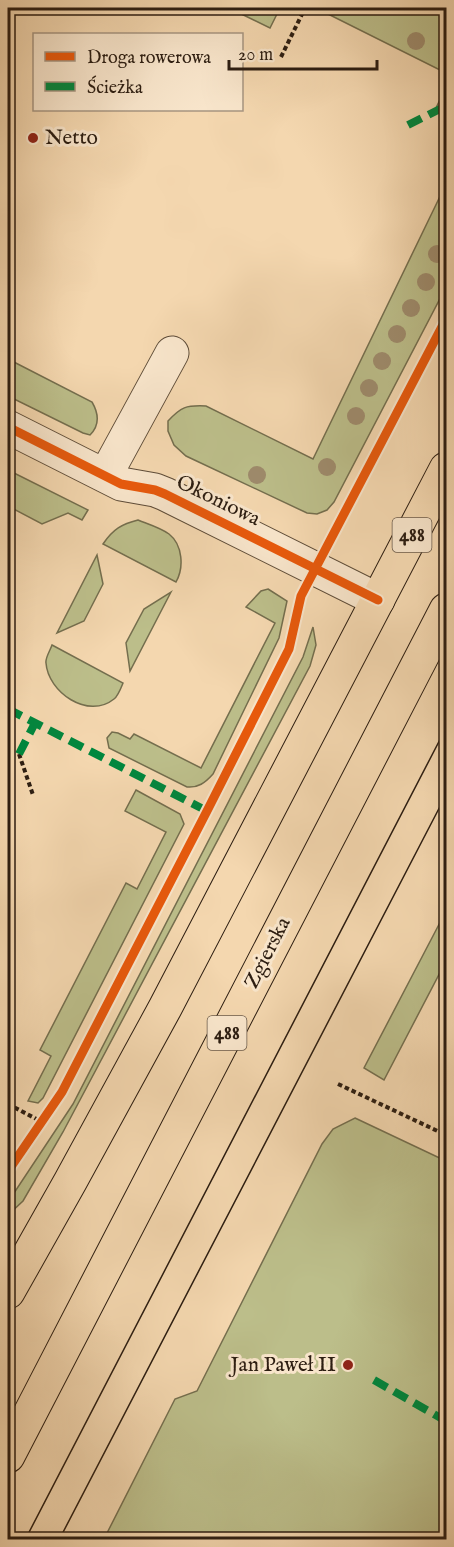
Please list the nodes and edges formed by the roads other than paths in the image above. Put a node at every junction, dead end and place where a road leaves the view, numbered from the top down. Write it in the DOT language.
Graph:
graph roads {
  1 [pos="172,353"];
  2 [pos="8,427"];
  3 [pos="447,469"];
  4 [pos="105,476"];
  5 [pos="378,600"];
  6 [pos="447,610"];
  7 [pos="8,1292"];
  8 [pos="8,1456"];
  1 -- 4 [label="street"];
  2 -- 4 [label="street, Okoniowa"];
  3 -- 5 [label="main road, 488"];
  4 -- 5 [label="street, Okoniowa"];
  5 -- 7 [label="main road, 488"];
  6 -- 8 [label="main road, Zgierska / 488"];
}
